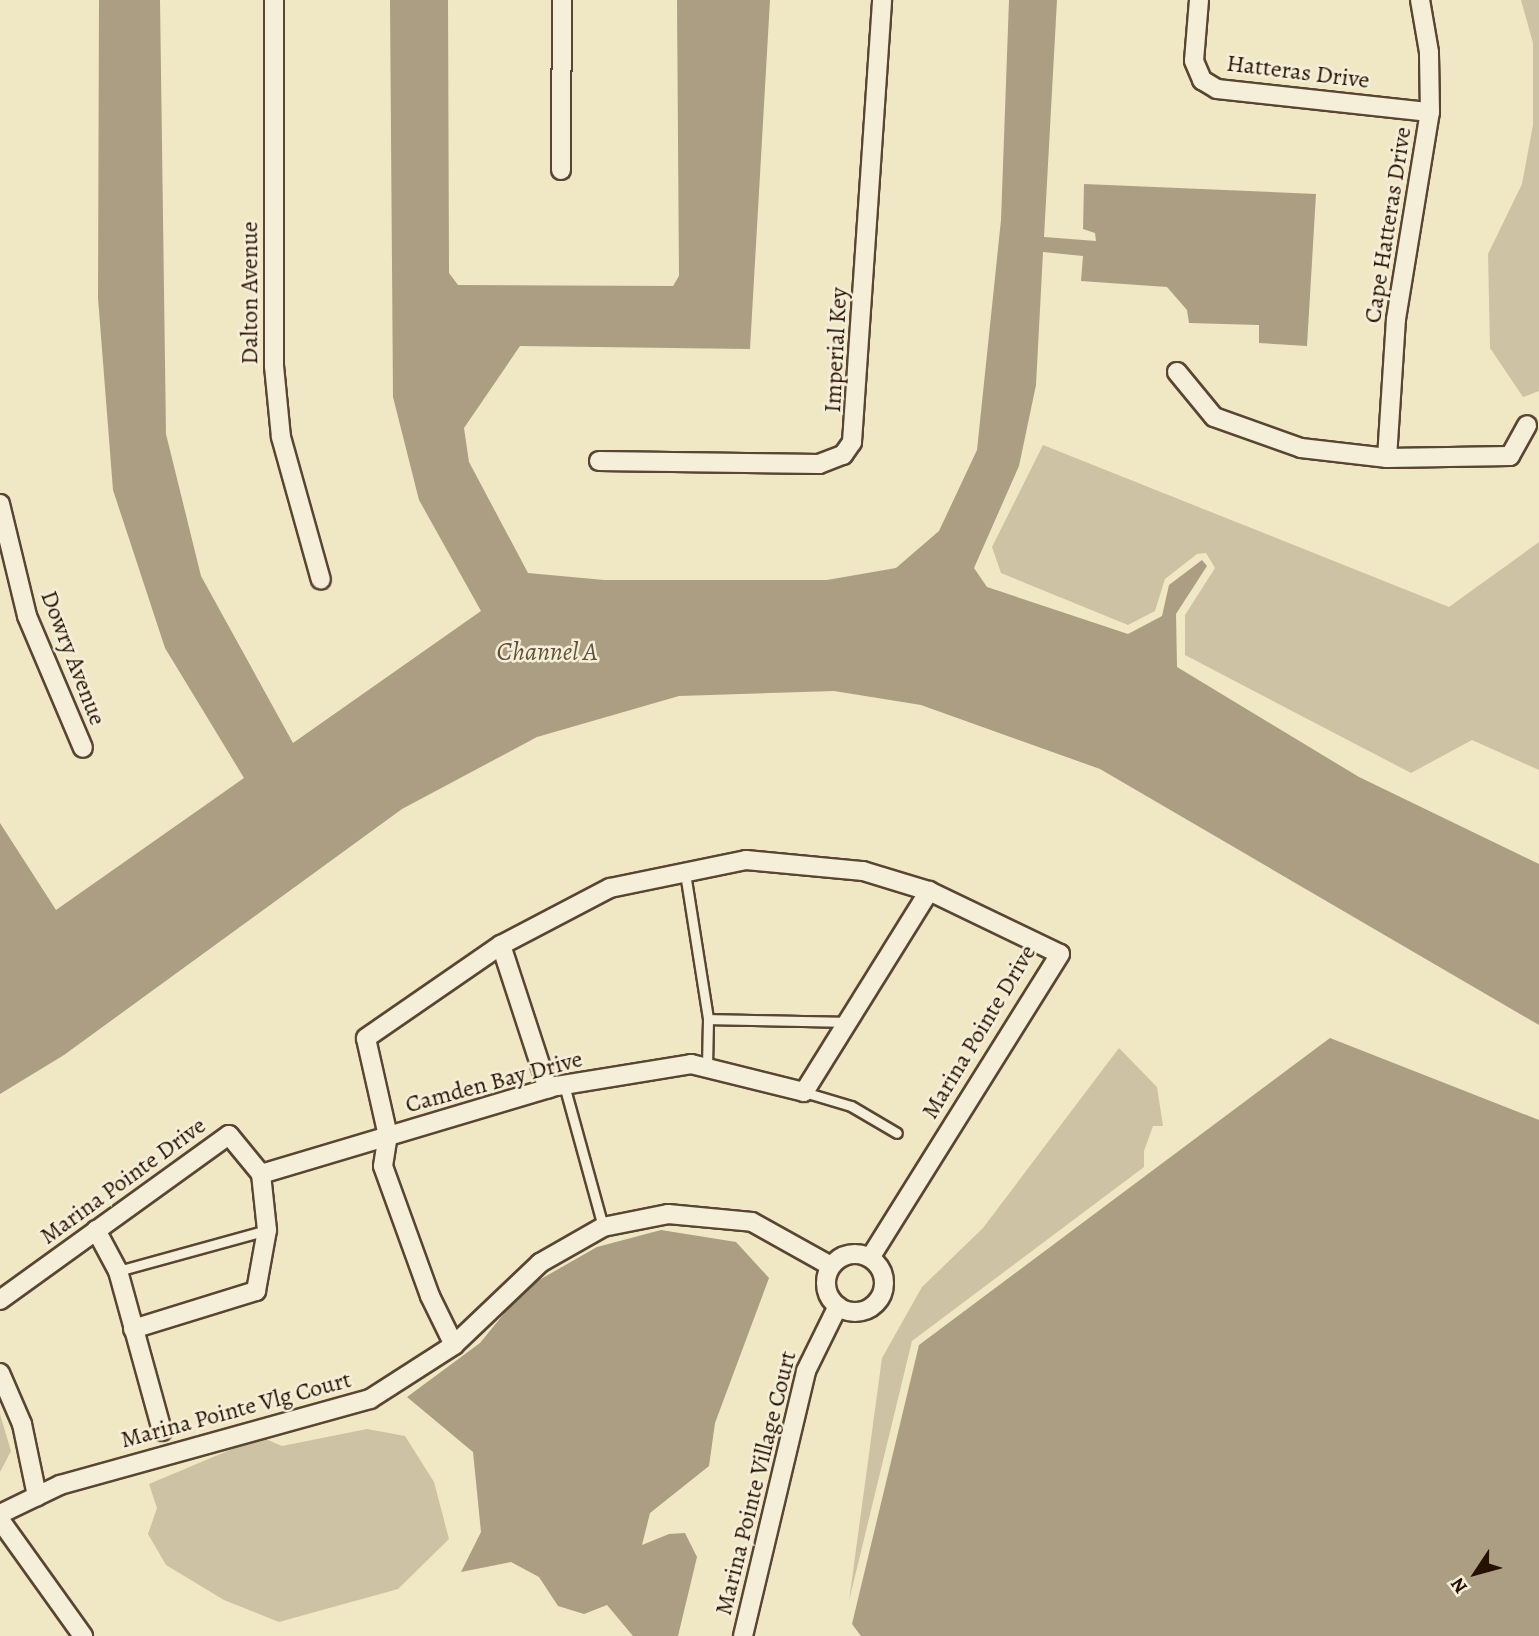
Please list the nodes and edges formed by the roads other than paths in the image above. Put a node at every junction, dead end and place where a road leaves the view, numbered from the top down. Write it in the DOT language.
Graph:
graph roads {
  1 [pos="274,0"];
  2 [pos="562,0"];
  3 [pos="882,0"];
  4 [pos="1199,0"];
  5 [pos="1420,0"];
  6 [pos="1430,112"];
  7 [pos="561,170"];
  8 [pos="1177,372"];
  9 [pos="1527,425"];
  10 [pos="1387,458"];
  11 [pos="599,461"];
  12 [pos="0,503"];
  13 [pos="321,580"];
  14 [pos="83,748"];
  15 [pos="685,873"];
  16 [pos="929,891"];
  17 [pos="501,945"];
  18 [pos="708,1018"];
  19 [pos="848,1022"];
  20 [pos="706,1067"];
  21 [pos="556,1087"];
  22 [pos="804,1092"];
  23 [pos="897,1133"];
  24 [pos="388,1136"];
  25 [pos="261,1174"];
  26 [pos="603,1227"];
  27 [pos="96,1230"];
  28 [pos="267,1230"];
  29 [pos="870,1258"];
  30 [pos="831,1266"];
  31 [pos="118,1271"];
  32 [pos="0,1300"];
  33 [pos="838,1306"];
  34 [pos="132,1329"];
  35 [pos="454,1345"];
  36 [pos="0,1373"];
  37 [pos="162,1431"];
  38 [pos="37,1496"];
  39 [pos="0,1514"];
  40 [pos="0,1520"];
  41 [pos="83,1636"];
  42 [pos="743,1636"];
  1 -- 13 [label="street, Dalton Avenue"];
  2 -- 7 [label="street"];
  3 -- 11 [label="street, Imperial Key"];
  4 -- 6 [label="street, Hatteras Drive"];
  5 -- 6 [label="street, Cape Hatteras Drive"];
  6 -- 10 [label="street, Cape Hatteras Drive"];
  8 -- 10 [label="street"];
  9 -- 10 [label="street"];
  12 -- 14 [label="street, Dowry Avenue"];
  15 -- 16 [label="street, Marina Pointe Drive"];
  15 -- 17 [label="street, Marina Pointe Drive"];
  15 -- 18 [label="lane"];
  16 -- 19 [label="street"];
  16 -- 29 [label="street, Marina Pointe Drive"];
  17 -- 21 [label="street"];
  17 -- 24 [label="street, Marina Pointe Drive"];
  18 -- 19 [label="lane"];
  18 -- 20 [label="lane"];
  19 -- 22 [label="street"];
  20 -- 21 [label="street, Camden Bay Drive"];
  20 -- 22 [label="street, Camden Bay Drive"];
  21 -- 24 [label="street, Camden Bay Drive"];
  21 -- 26 [label="lane"];
  22 -- 23 [label="lane"];
  24 -- 25 [label="street"];
  24 -- 35 [label="street, Camden Bay Drive"];
  25 -- 27 [label="street, Marina Pointe Drive"];
  25 -- 28 [label="street"];
  26 -- 30 [label="street"];
  26 -- 35 [label="street"];
  27 -- 31 [label="street"];
  27 -- 32 [label="street, Marina Pointe Drive"];
  28 -- 31 [label="lane"];
  28 -- 34 [label="street"];
  29 -- 30 [label="street"];
  29 -- 33 [label="street"];
  30 -- 33 [label="street"];
  31 -- 34 [label="street"];
  33 -- 42 [label="street, Marina Pointe Village Court"];
  34 -- 37 [label="street"];
  35 -- 38 [label="street, Marina Pointe Vlg Court"];
  36 -- 38 [label="street"];
  38 -- 39 [label="street"];
  40 -- 41 [label="street"];
}
